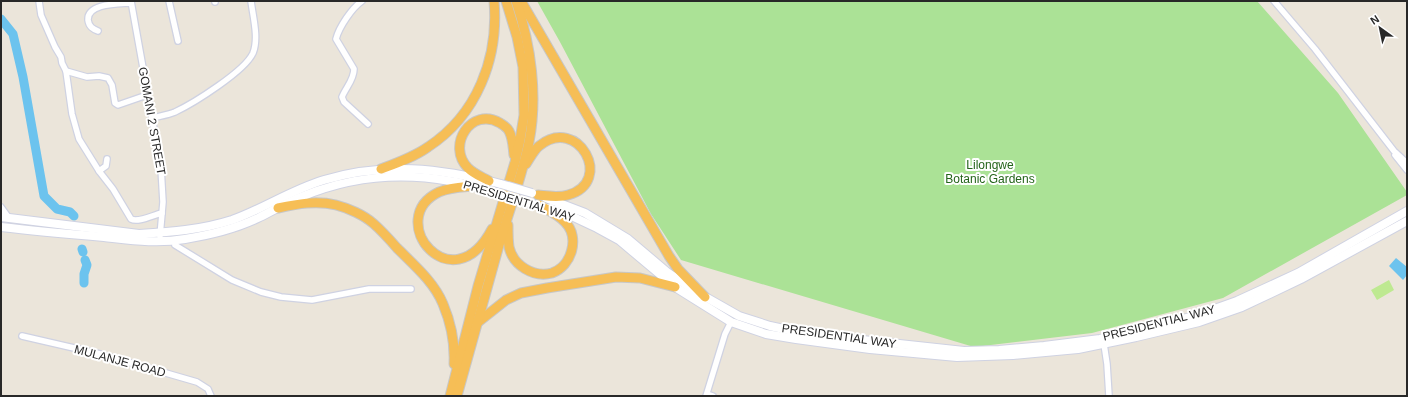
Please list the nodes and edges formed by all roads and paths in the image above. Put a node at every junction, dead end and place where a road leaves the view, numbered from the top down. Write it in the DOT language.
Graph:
graph roads {
  1 [pos="39,1"];
  2 [pos="169,1"];
  3 [pos="251,1"];
  4 [pos="362,1"];
  5 [pos="494,1"];
  6 [pos="506,1"];
  7 [pos="516,1"];
  8 [pos="521,1"];
  9 [pos="1274,1"];
  10 [pos="131,2"];
  11 [pos="98,31"];
  12 [pos="178,41"];
  13 [pos="66,71"];
  14 [pos="147,95"];
  15 [pos="152,118"];
  16 [pos="368,124"];
  17 [pos="1394,151"];
  18 [pos="107,159"];
  19 [pos="515,162"];
  20 [pos="1407,163"];
  21 [pos="523,168"];
  22 [pos="381,169"];
  23 [pos="1407,170"];
  24 [pos="99,171"];
  25 [pos="489,181"];
  26 [pos="472,186"];
  27 [pos="535,194"];
  28 [pos="539,205"];
  29 [pos="1,206"];
  30 [pos="278,208"];
  31 [pos="1407,211"];
  32 [pos="162,213"];
  33 [pos="5,217"];
  34 [pos="503,217"];
  35 [pos="256,219"];
  36 [pos="1407,221"];
  37 [pos="1407,225"];
  38 [pos="1398,226"];
  39 [pos="1,227"];
  40 [pos="52,233"];
  41 [pos="161,233"];
  42 [pos="160,242"];
  43 [pos="175,245"];
  44 [pos="675,287"];
  45 [pos="482,288"];
  46 [pos="411,289"];
  47 [pos="706,297"];
  48 [pos="731,322"];
  49 [pos="477,323"];
  50 [pos="22,336"];
  51 [pos="1104,344"];
  52 [pos="454,380"];
  53 [pos="706,395"];
  54 [pos="211,396"];
  55 [pos="450,396"];
  56 [pos="457,396"];
  57 [pos="713,396"];
  58 [pos="1109,396"];
  1 -- 13 [label="street"];
  2 -- 12 [label="street"];
  3 -- 15 [label="street"];
  4 -- 16 [label="street"];
  5 -- 22 [label="highway"];
  6 -- 19 [label="highway"];
  7 -- 21 [label="highway"];
  8 -- 47 [label="highway"];
  9 -- 17 [label="street"];
  10 -- 11 [label="street"];
  10 -- 14 [label="street, GOMANI 2 STREET"];
  13 -- 14 [label="street"];
  13 -- 24 [label="street"];
  14 -- 15 [label="street, GOMANI 2 STREET"];
  15 -- 32 [label="street, GOMANI 2 STREET"];
  17 -- 20 [label="street"];
  17 -- 23 [label="street"];
  18 -- 24 [label="street"];
  19 -- 25 [label="highway"];
  19 -- 34 [label="highway"];
  21 -- 27 [label="highway"];
  21 -- 34 [label="highway"];
  22 -- 25 [label="main road, PRESIDENTIAL WAY"];
  22 -- 41 [label="main road, PRESIDENTIAL WAY"];
  24 -- 32 [label="street"];
  25 -- 27 [label="main road, PRESIDENTIAL WAY, bridge"];
  26 -- 28 [label="main road, PRESIDENTIAL WAY, bridge"];
  26 -- 30 [label="main road, PRESIDENTIAL WAY"];
  26 -- 34 [label="highway"];
  27 -- 47 [label="main road, PRESIDENTIAL WAY"];
  28 -- 34 [label="highway"];
  28 -- 44 [label="main road, PRESIDENTIAL WAY"];
  29 -- 33 [label="street"];
  30 -- 35 [label="main road, PRESIDENTIAL WAY"];
  30 -- 52 [label="highway"];
  31 -- 47 [label="main road, PRESIDENTIAL WAY"];
  32 -- 41 [label="street, GOMANI 2 STREET"];
  33 -- 41 [label="main road, PRESIDENTIAL WAY"];
  34 -- 45 [label="highway"];
  35 -- 42 [label="main road"];
  35 -- 43 [label="main road"];
  36 -- 38 [label="main road, PRESIDENTIAL WAY"];
  37 -- 38 [label="main road"];
  38 -- 51 [label="main road, PRESIDENTIAL WAY"];
  39 -- 40 [label="main road"];
  40 -- 42 [label="main road"];
  40 -- 43 [label="main road"];
  41 -- 42 [label="street, GOMANI 2 STREET"];
  43 -- 46 [label="street"];
  44 -- 48 [label="main road, PRESIDENTIAL WAY"];
  44 -- 49 [label="highway"];
  45 -- 49 [label="highway"];
  45 -- 52 [label="highway"];
  48 -- 51 [label="main road, PRESIDENTIAL WAY"];
  48 -- 53 [label="street"];
  49 -- 56 [label="highway"];
  50 -- 54 [label="street, MULANJE ROAD"];
  51 -- 58 [label="street"];
  52 -- 55 [label="highway"];
  53 -- 57 [label="street"];
}
